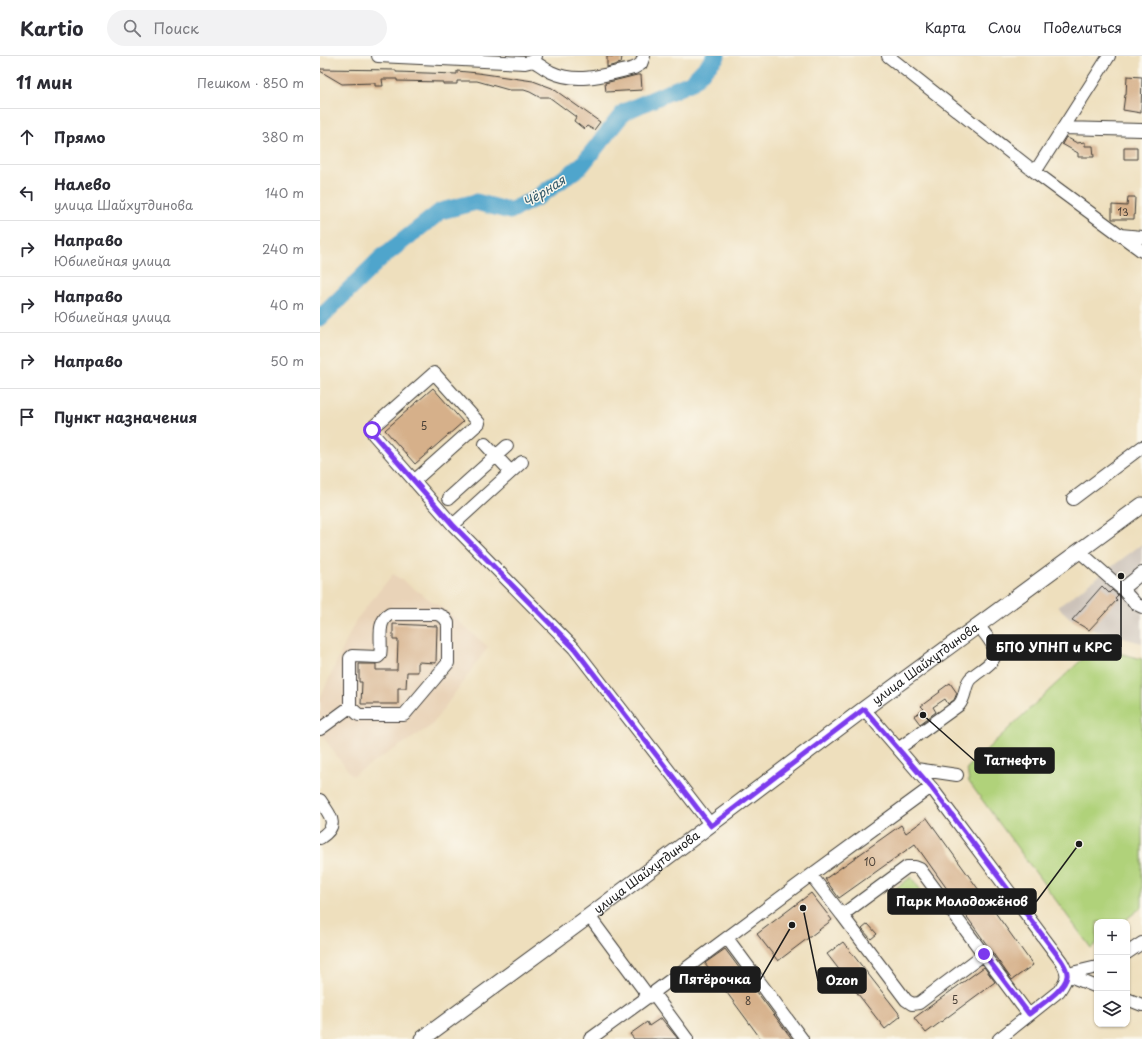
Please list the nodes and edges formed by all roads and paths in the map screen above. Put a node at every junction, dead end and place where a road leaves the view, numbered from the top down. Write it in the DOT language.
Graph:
graph roads {
  1 [pos="378,56"];
  2 [pos="644,56"];
  3 [pos="888,56"];
  4 [pos="1109,56"];
  5 [pos="464,58"];
  6 [pos="531,60"];
  7 [pos="1063,128"];
  8 [pos="1142,130"];
  9 [pos="1035,172"];
  10 [pos="1120,235"];
  11 [pos="1142,237"];
  12 [pos="1142,251"];
  13 [pos="485,444"];
  14 [pos="507,446"];
  15 [pos="1142,447"];
  16 [pos="496,456"];
  17 [pos="522,462"];
  18 [pos="511,472"];
  19 [pos="414,481"];
  20 [pos="449,498"];
  21 [pos="1072,499"];
  22 [pos="1142,506"];
  23 [pos="453,525"];
  24 [pos="1079,551"];
  25 [pos="1142,573"];
  26 [pos="1122,589"];
  27 [pos="1142,607"];
  28 [pos="978,625"];
  29 [pos="350,707"];
  30 [pos="864,709"];
  31 [pos="320,729"];
  32 [pos="898,749"];
  33 [pos="916,770"];
  34 [pos="957,775"];
  35 [pos="931,787"];
  36 [pos="320,800"];
  37 [pos="711,826"];
  38 [pos="320,838"];
  39 [pos="811,874"];
  40 [pos="842,915"];
  41 [pos="589,916"];
  42 [pos="727,938"];
  43 [pos="1142,943"];
  44 [pos="1130,951"];
  45 [pos="984,954"];
  46 [pos="1094,968"];
  47 [pos="1067,975"];
  48 [pos="1094,986"];
  49 [pos="651,995"];
  50 [pos="1130,1000"];
  51 [pos="1142,1005"];
  52 [pos="1029,1014"];
  53 [pos="598,1037"];
  54 [pos="1006,1037"];
  55 [pos="422,1039"];
  56 [pos="687,1039"];
  57 [pos="802,1039"];
  1 -- 5 [label="street"];
  2 -- 6 [label="street"];
  3 -- 9 [label="street"];
  4 -- 7 [label="street"];
  5 -- 6 [label="street"];
  7 -- 8 [label="street"];
  7 -- 9 [label="street"];
  9 -- 10 [label="street"];
  10 -- 11 [label="street"];
  10 -- 12 [label="street"];
  13 -- 16 [label="street"];
  14 -- 16 [label="street"];
  15 -- 21 [label="street"];
  16 -- 18 [label="street"];
  16 -- 20 [label="street"];
  17 -- 18 [label="street"];
  18 -- 23 [label="street"];
  19 -- 19 [label="street"];
  19 -- 23 [label="street"];
  22 -- 24 [label="main road, улица Шайхутдинова"];
  23 -- 37 [label="street"];
  24 -- 26 [label="street"];
  24 -- 28 [label="main road, улица Шайхутдинова"];
  25 -- 26 [label="street"];
  26 -- 27 [label="street"];
  28 -- 30 [label="main road, улица Шайхутдинова"];
  28 -- 32 [label="street"];
  29 -- 29 [label="street"];
  29 -- 31 [label="street"];
  30 -- 32 [label="street"];
  30 -- 37 [label="main road, улица Шайхутдинова"];
  32 -- 33 [label="street"];
  33 -- 34 [label="street"];
  33 -- 35 [label="street"];
  35 -- 39 [label="street"];
  35 -- 47 [label="street"];
  36 -- 38 [label="street"];
  37 -- 41 [label="main road, улица Шайхутдинова"];
  39 -- 40 [label="street"];
  39 -- 42 [label="street"];
  40 -- 45 [label="street"];
  40 -- 45 [label="street"];
  41 -- 49 [label="street"];
  41 -- 55 [label="main road, улица Шайхутдинова"];
  42 -- 49 [label="street"];
  42 -- 57 [label="street"];
  43 -- 44 [label="street"];
  45 -- 52 [label="street"];
  46 -- 47 [label="street"];
  47 -- 48 [label="street"];
  47 -- 52 [label="street"];
  49 -- 53 [label="street"];
  49 -- 56 [label="street"];
  50 -- 51 [label="street"];
  52 -- 54 [label="street"];
}
